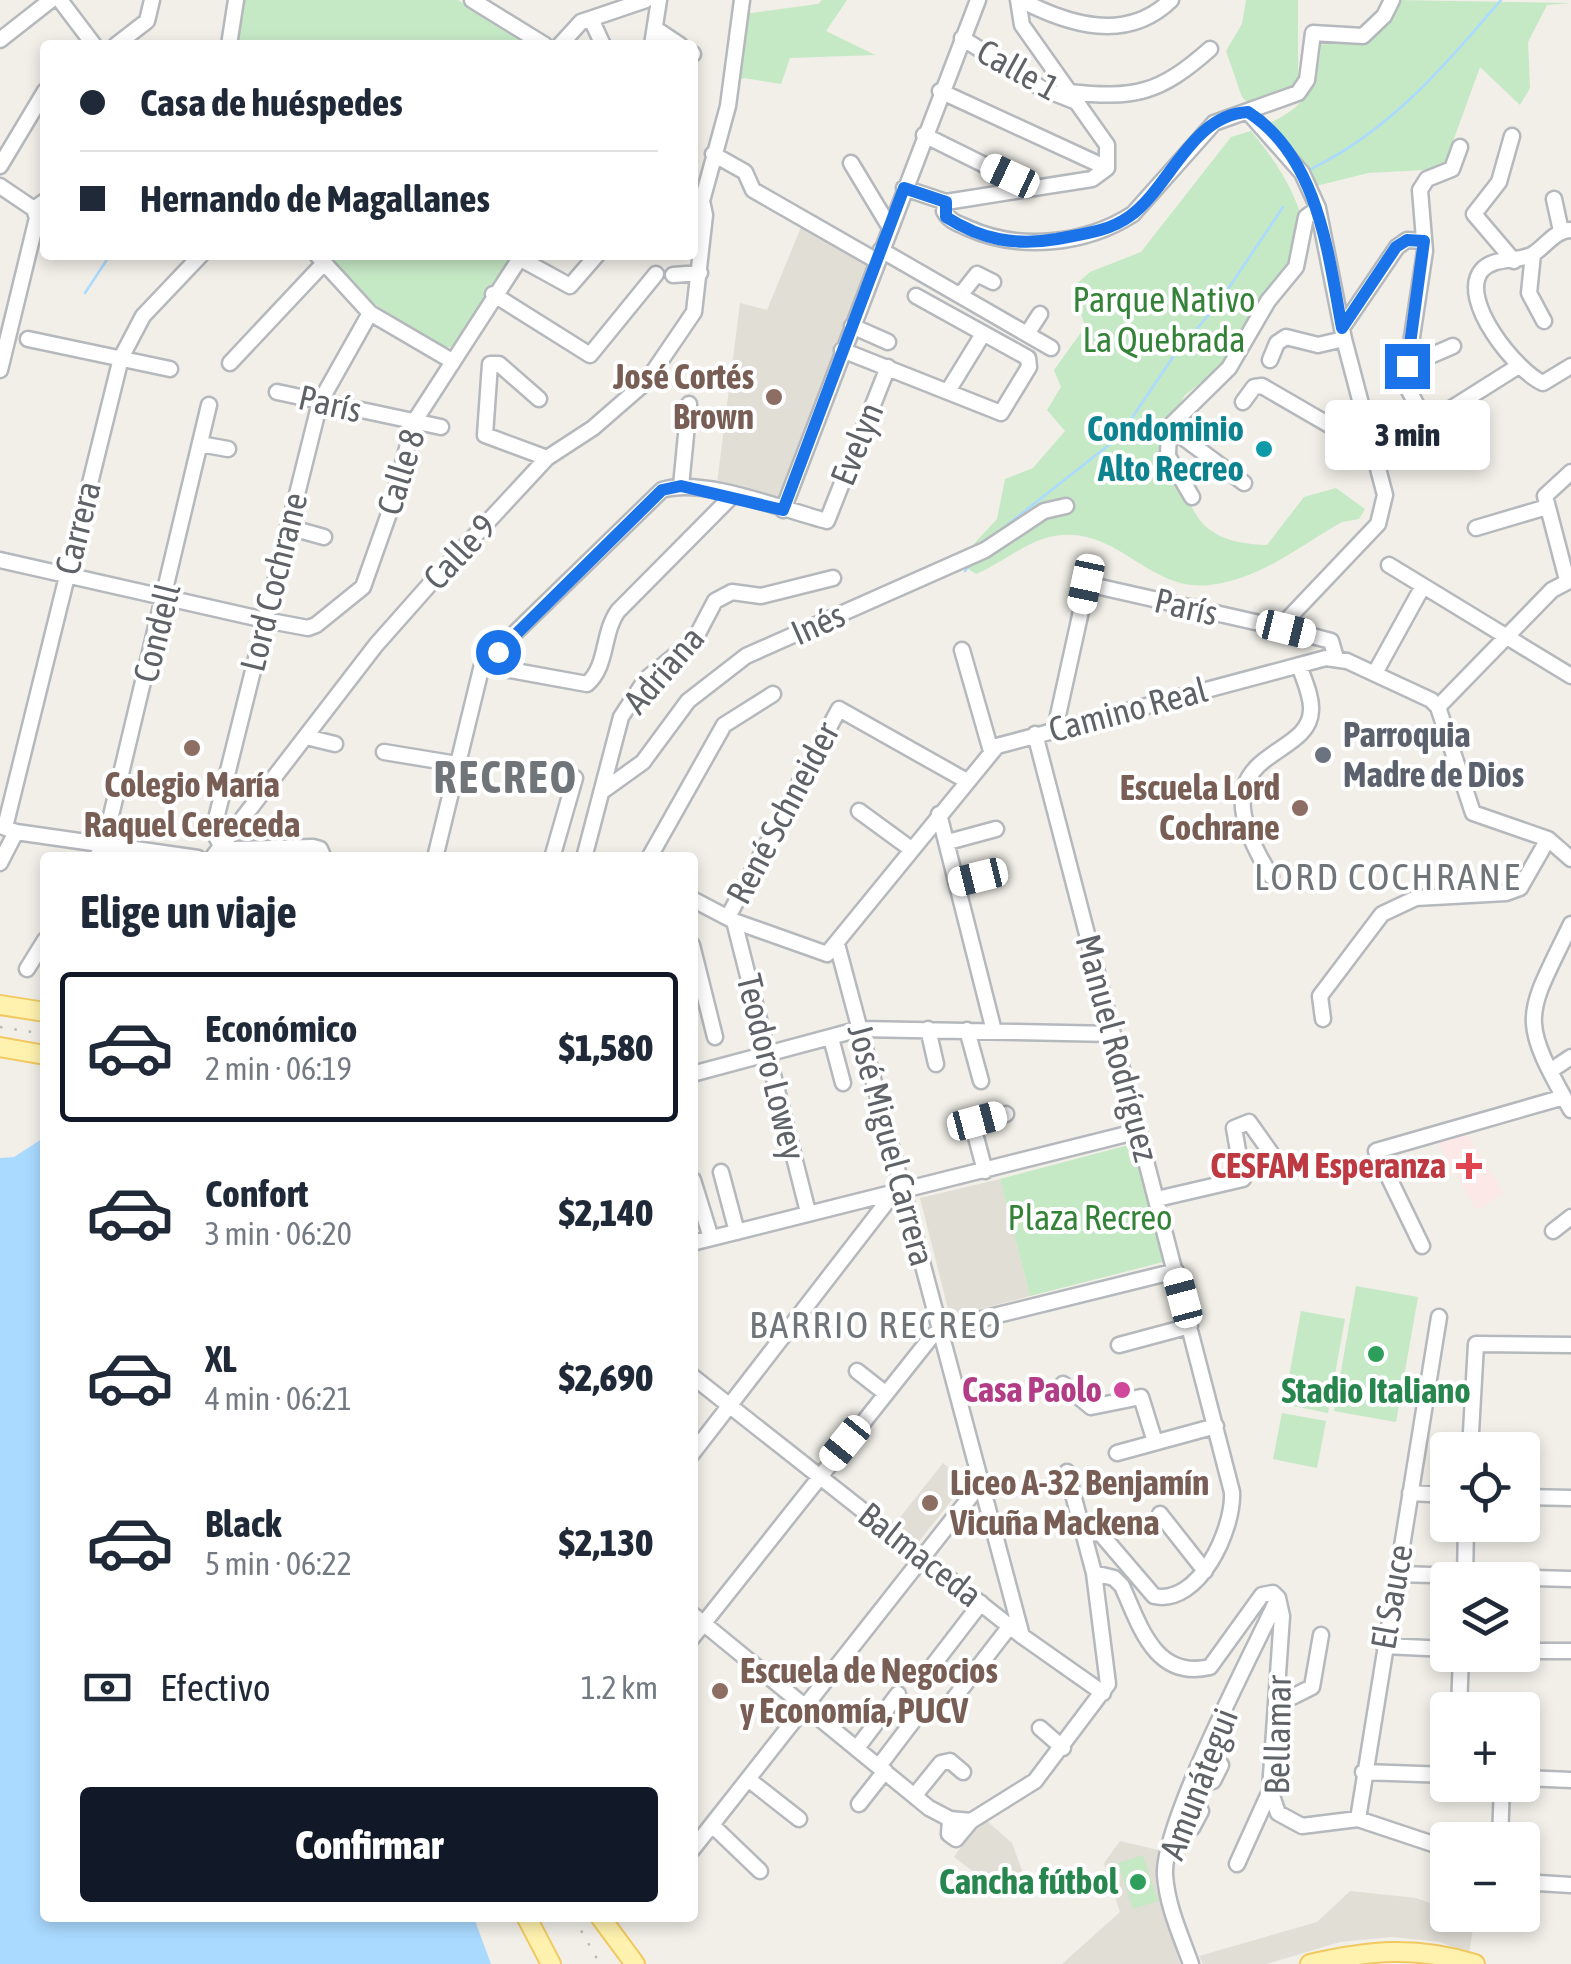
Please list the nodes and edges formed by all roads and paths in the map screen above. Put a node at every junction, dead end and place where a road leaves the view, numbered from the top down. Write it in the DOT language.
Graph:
graph roads {
  1 [pos="51,0"];
  2 [pos="60,0"];
  3 [pos="152,0"];
  4 [pos="236,0"];
  5 [pos="472,0"];
  6 [pos="646,0"];
  7 [pos="659,0"];
  8 [pos="742,0"];
  9 [pos="978,0"];
  10 [pos="1171,0"];
  11 [pos="1392,0"];
  12 [pos="1017,3"];
  13 [pos="591,19"];
  14 [pos="82,28"];
  15 [pos="656,29"];
  16 [pos="962,38"];
  17 [pos="0,40"];
  18 [pos="75,40"];
  19 [pos="90,40"];
  20 [pos="123,40"];
  21 [pos="230,40"];
  22 [pos="537,40"];
  23 [pos="564,40"];
  24 [pos="601,40"];
  25 [pos="653,40"];
  26 [pos="672,40"];
  27 [pos="1210,49"];
  28 [pos="940,91"];
  29 [pos="1071,96"];
  30 [pos="40,99"];
  31 [pos="1248,112"];
  32 [pos="924,136"];
  33 [pos="1512,136"];
  34 [pos="1460,146"];
  35 [pos="714,154"];
  36 [pos="851,163"];
  37 [pos="0,166"];
  38 [pos="1107,168"];
  39 [pos="0,186"];
  40 [pos="904,188"];
  41 [pos="1032,188"];
  42 [pos="698,194"];
  43 [pos="1554,198"];
  44 [pos="946,202"];
  45 [pos="40,205"];
  46 [pos="1318,208"];
  47 [pos="698,222"];
  48 [pos="890,226"];
  49 [pos="1566,231"];
  50 [pos="1425,246"];
  51 [pos="1533,254"];
  52 [pos="879,256"];
  53 [pos="196,260"];
  54 [pos="319,260"];
  55 [pos="321,260"];
  56 [pos="518,260"];
  57 [pos="525,260"];
  58 [pos="592,260"];
  59 [pos="1514,260"];
  60 [pos="700,273"];
  61 [pos="656,274"];
  62 [pos="674,275"];
  63 [pos="993,282"];
  64 [pos="962,293"];
  65 [pos="493,294"];
  66 [pos="916,296"];
  67 [pos="370,313"];
  68 [pos="1040,314"];
  69 [pos="1544,322"];
  70 [pos="852,326"];
  71 [pos="5,327"];
  72 [pos="1343,333"];
  73 [pos="983,334"];
  74 [pos="1027,334"];
  75 [pos="28,339"];
  76 [pos="888,342"];
  77 [pos="1452,346"];
  78 [pos="1051,348"];
  79 [pos="842,350"];
  80 [pos="121,358"];
  81 [pos="452,360"];
  82 [pos="1270,360"];
  83 [pos="230,363"];
  84 [pos="1407,366"];
  85 [pos="1571,366"];
  86 [pos="888,367"];
  87 [pos="1517,367"];
  88 [pos="170,369"];
  89 [pos="0,370"];
  90 [pos="948,390"];
  91 [pos="277,392"];
  92 [pos="539,398"];
  93 [pos="320,402"];
  94 [pos="1243,402"];
  95 [pos="690,404"];
  96 [pos="209,406"];
  97 [pos="414,422"];
  98 [pos="1170,427"];
  99 [pos="442,428"];
  100 [pos="200,444"];
  101 [pos="228,449"];
  102 [pos="1374,451"];
  103 [pos="548,458"];
  104 [pos="1571,472"];
  105 [pos="1244,483"];
  106 [pos="681,486"];
  107 [pos="733,495"];
  108 [pos="1192,497"];
  109 [pos="1066,506"];
  110 [pos="1547,507"];
  111 [pos="783,510"];
  112 [pos="288,527"];
  113 [pos="1476,528"];
  114 [pos="324,536"];
  115 [pos="0,560"];
  116 [pos="1389,565"];
  117 [pos="66,575"];
  118 [pos="833,578"];
  119 [pos="1569,580"];
  120 [pos="1424,586"];
  121 [pos="166,598"];
  122 [pos="265,620"];
  123 [pos="1286,629"];
  124 [pos="1507,635"];
  125 [pos="962,650"];
  126 [pos="1336,658"];
  127 [pos="482,665"];
  128 [pos="1299,665"];
  129 [pos="1375,674"];
  130 [pos="1571,676"];
  131 [pos="773,694"];
  132 [pos="1438,707"];
  133 [pos="1054,729"];
  134 [pos="1035,734"];
  135 [pos="306,737"];
  136 [pos="335,744"];
  137 [pos="991,750"];
  138 [pos="384,752"];
  139 [pos="457,764"];
  140 [pos="575,778"];
  141 [pos="965,780"];
  142 [pos="604,790"];
  143 [pos="859,811"];
  144 [pos="939,814"];
  145 [pos="7,828"];
  146 [pos="996,829"];
  147 [pos="1548,839"];
  148 [pos="948,842"];
  149 [pos="910,849"];
  150 [pos="100,851"];
  151 [pos="216,851"];
  152 [pos="318,852"];
  153 [pos="436,852"];
  154 [pos="554,852"];
  155 [pos="586,852"];
  156 [pos="652,852"];
  157 [pos="1571,859"];
  158 [pos="0,862"];
  159 [pos="997,872"];
  160 [pos="1272,876"];
  161 [pos="958,882"];
  162 [pos="698,901"];
  163 [pos="731,919"];
  164 [pos="1571,924"];
  165 [pos="837,944"];
  166 [pos="40,948"];
  167 [pos="27,969"];
  168 [pos="698,969"];
  169 [pos="0,1005"];
  170 [pos="40,1011"];
  171 [pos="1323,1019"];
  172 [pos="860,1029"];
  173 [pos="928,1029"];
  174 [pos="968,1030"];
  175 [pos="994,1031"];
  176 [pos="1114,1034"];
  177 [pos="715,1037"];
  178 [pos="830,1038"];
  179 [pos="0,1048"];
  180 [pos="40,1054"];
  181 [pos="767,1054"];
  182 [pos="1571,1057"];
  183 [pos="936,1064"];
  184 [pos="698,1072"];
  185 [pos="1550,1072"];
  186 [pos="981,1080"];
  187 [pos="842,1083"];
  188 [pos="1568,1104"];
  189 [pos="1006,1114"];
  190 [pos="1139,1131"];
  191 [pos="1271,1153"];
  192 [pos="985,1171"];
  193 [pos="720,1172"];
  194 [pos="899,1192"];
  195 [pos="698,1194"];
  196 [pos="1156,1199"];
  197 [pos="808,1212"];
  198 [pos="1571,1217"];
  199 [pos="1553,1230"];
  200 [pos="737,1232"];
  201 [pos="711,1238"];
  202 [pos="698,1242"];
  203 [pos="1422,1246"];
  204 [pos="1176,1271"];
  205 [pos="1439,1316"];
  206 [pos="1190,1326"];
  207 [pos="941,1329"];
  208 [pos="1119,1345"];
  209 [pos="1571,1346"];
  210 [pos="857,1371"];
  211 [pos="698,1381"];
  212 [pos="1063,1384"];
  213 [pos="885,1393"];
  214 [pos="730,1406"];
  215 [pos="1216,1426"];
  216 [pos="1471,1432"];
  217 [pos="1155,1442"];
  218 [pos="698,1446"];
  219 [pos="1118,1453"];
  220 [pos="1067,1472"];
  221 [pos="819,1476"];
  222 [pos="982,1482"];
  223 [pos="1410,1493"];
  224 [pos="1430,1494"];
  225 [pos="1540,1497"];
  226 [pos="1571,1498"];
  227 [pos="1160,1514"];
  228 [pos="1084,1534"];
  229 [pos="923,1558"];
  230 [pos="1205,1571"];
  231 [pos="1094,1572"];
  232 [pos="1397,1574"];
  233 [pos="1430,1575"];
  234 [pos="1540,1579"];
  235 [pos="1571,1580"];
  236 [pos="1278,1598"];
  237 [pos="980,1603"];
  238 [pos="698,1619"];
  239 [pos="1016,1631"];
  240 [pos="1321,1635"];
  241 [pos="1384,1646"];
  242 [pos="1430,1649"];
  243 [pos="1540,1651"];
  244 [pos="1571,1651"];
  245 [pos="934,1664"];
  246 [pos="1102,1693"];
  247 [pos="898,1694"];
  248 [pos="1278,1704"];
  249 [pos="804,1708"];
  250 [pos="945,1710"];
  251 [pos="920,1712"];
  252 [pos="1040,1728"];
  253 [pos="856,1748"];
  254 [pos="1063,1748"];
  255 [pos="1221,1766"];
  256 [pos="882,1769"];
  257 [pos="963,1772"];
  258 [pos="1363,1772"];
  259 [pos="1430,1774"];
  260 [pos="748,1779"];
  261 [pos="1540,1779"];
  262 [pos="1571,1780"];
  263 [pos="1213,1781"];
  264 [pos="1270,1790"];
  265 [pos="915,1795"];
  266 [pos="859,1804"];
  267 [pos="1201,1811"];
  268 [pos="799,1819"];
  269 [pos="1358,1819"];
  270 [pos="712,1825"];
  271 [pos="1192,1828"];
  272 [pos="698,1842"];
  273 [pos="1430,1843"];
  274 [pos="1236,1864"];
  275 [pos="760,1871"];
  276 [pos="1540,1883"];
  277 [pos="1571,1885"];
  278 [pos="528,1922"];
  279 [pos="605,1922"];
  280 [pos="551,1964"];
  281 [pos="636,1964"];
  282 [pos="1190,1964"];
  283 [pos="1310,1964"];
  284 [pos="1476,1964"];
  1 -- 17 [label="street"];
  2 -- 14 [label="street"];
  3 -- 20 [label="street"];
  4 -- 21 [label="street"];
  5 -- 22 [label="street"];
  6 -- 13 [label="street"];
  7 -- 15 [label="street"];
  8 -- 35 [label="street, Calle 9"];
  9 -- 16 [label="street"];
  10 -- 12 [label="street"];
  11 -- 31 [label="street"];
  12 -- 29 [label="street"];
  13 -- 23 [label="street"];
  13 -- 24 [label="street"];
  14 -- 18 [label="street"];
  14 -- 19 [label="street"];
  15 -- 25 [label="street"];
  15 -- 26 [label="street"];
  16 -- 28 [label="street"];
  16 -- 29 [label="street, Calle 1"];
  27 -- 29 [label="street"];
  28 -- 32 [label="street"];
  28 -- 38 [label="street"];
  29 -- 38 [label="street"];
  30 -- 37 [label="street"];
  31 -- 44 [label="street"];
  31 -- 46 [label="street"];
  32 -- 40 [label="street"];
  32 -- 41 [label="street"];
  33 -- 59 [label="street"];
  34 -- 50 [label="street"];
  35 -- 42 [label="street, Calle 9"];
  35 -- 52 [label="street"];
  36 -- 48 [label="street"];
  38 -- 41 [label="street"];
  39 -- 45 [label="street"];
  40 -- 44 [label="street"];
  40 -- 48 [label="street"];
  41 -- 44 [label="street"];
  43 -- 49 [label="street"];
  45 -- 71 [label="street"];
  46 -- 72 [label="street"];
  46 -- 98 [label="street"];
  47 -- 60 [label="street, Calle 9"];
  48 -- 52 [label="street"];
  49 -- 51 [label="street"];
  50 -- 72 [label="street"];
  50 -- 84 [label="street"];
  51 -- 59 [label="street"];
  51 -- 69 [label="street"];
  52 -- 64 [label="street"];
  52 -- 70 [label="street"];
  53 -- 80 [label="street, Carrera"];
  54 -- 83 [label="street"];
  55 -- 67 [label="street"];
  56 -- 65 [label="street, Calle 8"];
  57 -- 58 [label="street"];
  59 -- 87 [label="street"];
  60 -- 62 [label="street"];
  60 -- 103 [label="street, Calle 9"];
  61 -- 65 [label="street"];
  63 -- 64 [label="street"];
  64 -- 74 [label="street"];
  65 -- 81 [label="street, Calle 8"];
  66 -- 73 [label="street"];
  67 -- 81 [label="street"];
  67 -- 93 [label="street, Lord Cochrane"];
  68 -- 74 [label="street"];
  70 -- 76 [label="street"];
  70 -- 79 [label="street"];
  71 -- 89 [label="street"];
  72 -- 82 [label="street"];
  72 -- 102 [label="street"];
  73 -- 90 [label="street"];
  73 -- 90 [label="street"];
  74 -- 78 [label="street"];
  75 -- 80 [label="street"];
  77 -- 84 [label="street"];
  79 -- 86 [label="street"];
  79 -- 111 [label="street"];
  80 -- 88 [label="street"];
  80 -- 117 [label="street, Carrera"];
  81 -- 97 [label="street, Calle 8"];
  84 -- 87 [label="street"];
  85 -- 87 [label="street"];
  86 -- 90 [label="street"];
  86 -- 111 [label="street, Evelyn"];
  91 -- 93 [label="street, París"];
  92 -- 103 [label="street"];
  93 -- 97 [label="street, París"];
  93 -- 112 [label="street, Lord Cochrane"];
  94 -- 102 [label="street"];
  95 -- 106 [label="street"];
  96 -- 100 [label="street, Condell"];
  97 -- 99 [label="street, París"];
  97 -- 122 [label="street, Calle 8"];
  98 -- 105 [label="street"];
  98 -- 108 [label="street"];
  100 -- 101 [label="street"];
  100 -- 121 [label="street, Condell"];
  102 -- 123 [label="street"];
  103 -- 135 [label="street, Calle 9"];
  104 -- 110 [label="street"];
  106 -- 107 [label="street"];
  106 -- 127 [label="street"];
  107 -- 111 [label="street"];
  107 -- 127 [label="street"];
  109 -- 142 [label="street, Inés"];
  110 -- 113 [label="street"];
  110 -- 119 [label="street"];
  112 -- 114 [label="street"];
  112 -- 122 [label="street, Lord Cochrane"];
  115 -- 117 [label="street"];
  116 -- 120 [label="street"];
  117 -- 121 [label="street"];
  117 -- 145 [label="street, Carrera"];
  118 -- 142 [label="street, Adriana"];
  119 -- 124 [label="street"];
  120 -- 124 [label="street"];
  120 -- 129 [label="street"];
  121 -- 122 [label="street"];
  121 -- 150 [label="street, Condell"];
  122 -- 151 [label="street, Lord Cochrane"];
  123 -- 126 [label="street, París"];
  123 -- 133 [label="street, París"];
  124 -- 130 [label="street"];
  124 -- 132 [label="street"];
  125 -- 137 [label="street"];
  126 -- 128 [label="street, Camino Real"];
  126 -- 129 [label="street"];
  127 -- 139 [label="street"];
  128 -- 133 [label="street, Camino Real"];
  128 -- 160 [label="street"];
  129 -- 132 [label="street"];
  131 -- 156 [label="street"];
  132 -- 147 [label="street"];
  133 -- 134 [label="street, Camino Real"];
  134 -- 137 [label="street, Camino Real"];
  134 -- 176 [label="street, Manuel Rodríguez"];
  135 -- 136 [label="street"];
  135 -- 151 [label="street, Calle 9"];
  137 -- 141 [label="street, Camino Real"];
  138 -- 139 [label="street"];
  139 -- 153 [label="street"];
  140 -- 154 [label="street"];
  141 -- 144 [label="street, Camino Real"];
  141 -- 163 [label="street, René Schneider"];
  142 -- 155 [label="street, Adriana"];
  143 -- 149 [label="street"];
  144 -- 148 [label="street"];
  144 -- 149 [label="street, Camino Real"];
  145 -- 150 [label="street"];
  145 -- 158 [label="street, Carrera"];
  146 -- 148 [label="street"];
  147 -- 157 [label="street"];
  147 -- 171 [label="street"];
  148 -- 161 [label="street"];
  149 -- 165 [label="street, Camino Real"];
  151 -- 152 [label="street"];
  159 -- 161 [label="street"];
  161 -- 175 [label="street"];
  162 -- 163 [label="street"];
  163 -- 165 [label="street"];
  163 -- 181 [label="street, Teodoro Lowey"];
  164 -- 185 [label="street"];
  165 -- 172 [label="street, José Miguel Carrera"];
  166 -- 167 [label="street"];
  168 -- 177 [label="street"];
  169 -- 170 [label="main road"];
  172 -- 173 [label="street"];
  172 -- 178 [label="street"];
  172 -- 194 [label="street, José Miguel Carrera"];
  173 -- 174 [label="street"];
  173 -- 183 [label="street"];
  174 -- 175 [label="street"];
  174 -- 186 [label="street"];
  175 -- 176 [label="street"];
  176 -- 190 [label="street, Manuel Rodríguez"];
  178 -- 181 [label="street"];
  178 -- 187 [label="street"];
  179 -- 180 [label="main road"];
  181 -- 184 [label="street"];
  181 -- 197 [label="street, Teodoro Lowey"];
  182 -- 185 [label="street"];
  185 -- 188 [label="street"];
  188 -- 203 [label="street"];
  189 -- 192 [label="street"];
  190 -- 192 [label="street"];
  190 -- 196 [label="street, Manuel Rodríguez"];
  191 -- 196 [label="street"];
  192 -- 194 [label="street"];
  193 -- 200 [label="street"];
  194 -- 197 [label="street"];
  194 -- 207 [label="street, José Miguel Carrera"];
  194 -- 214 [label="street"];
  195 -- 201 [label="street"];
  196 -- 204 [label="street, Manuel Rodríguez"];
  197 -- 200 [label="street"];
  198 -- 199 [label="street"];
  200 -- 201 [label="street"];
  201 -- 202 [label="street"];
  204 -- 206 [label="street, Manuel Rodríguez"];
  204 -- 207 [label="street"];
  205 -- 223 [label="street, El Sauce"];
  206 -- 208 [label="street"];
  206 -- 215 [label="street, Manuel Rodríguez"];
  207 -- 213 [label="street"];
  207 -- 222 [label="street, José Miguel Carrera"];
  209 -- 216 [label="street"];
  210 -- 213 [label="street"];
  211 -- 214 [label="street, Balmaceda"];
  212 -- 217 [label="street"];
  213 -- 221 [label="street"];
  214 -- 218 [label="street"];
  214 -- 221 [label="street, Balmaceda"];
  215 -- 217 [label="street"];
  215 -- 230 [label="street, Manuel Rodríguez"];
  217 -- 219 [label="street"];
  220 -- 228 [label="street"];
  221 -- 229 [label="street, Balmaceda"];
  221 -- 238 [label="street"];
  222 -- 229 [label="street"];
  222 -- 239 [label="street, José Miguel Carrera"];
  223 -- 224 [label="street"];
  223 -- 232 [label="street, El Sauce"];
  225 -- 226 [label="street"];
  227 -- 230 [label="street"];
  228 -- 230 [label="street"];
  228 -- 231 [label="street"];
  229 -- 237 [label="street, Balmaceda"];
  229 -- 249 [label="street"];
  231 -- 236 [label="street, Amunátegui"];
  231 -- 246 [label="street"];
  232 -- 233 [label="street"];
  232 -- 241 [label="street, El Sauce"];
  234 -- 235 [label="street"];
  236 -- 248 [label="street, Bellamar"];
  236 -- 282 [label="street, Amunátegui"];
  237 -- 239 [label="street, Balmaceda"];
  237 -- 245 [label="street"];
  238 -- 249 [label="street"];
  239 -- 246 [label="street, Balmaceda"];
  239 -- 250 [label="street"];
  240 -- 248 [label="street"];
  241 -- 242 [label="street"];
  241 -- 258 [label="street, El Sauce"];
  243 -- 244 [label="street"];
  246 -- 254 [label="street"];
  247 -- 253 [label="street"];
  248 -- 264 [label="street, Bellamar"];
  249 -- 253 [label="street"];
  249 -- 260 [label="street"];
  251 -- 256 [label="street"];
  252 -- 254 [label="street"];
  253 -- 256 [label="street"];
  254 -- 265 [label="street"];
  255 -- 263 [label="street"];
  256 -- 265 [label="street"];
  256 -- 266 [label="street"];
  257 -- 265 [label="street"];
  258 -- 259 [label="street"];
  258 -- 269 [label="street, El Sauce"];
  260 -- 268 [label="street"];
  260 -- 270 [label="street"];
  261 -- 262 [label="street"];
  264 -- 269 [label="street, Bellamar"];
  264 -- 274 [label="street"];
  267 -- 271 [label="street"];
  269 -- 273 [label="street, Bellamar"];
  270 -- 272 [label="street"];
  270 -- 275 [label="street"];
  276 -- 277 [label="street"];
  278 -- 280 [label="main road"];
  279 -- 281 [label="main road"];
  283 -- 284 [label="main road"];
}
